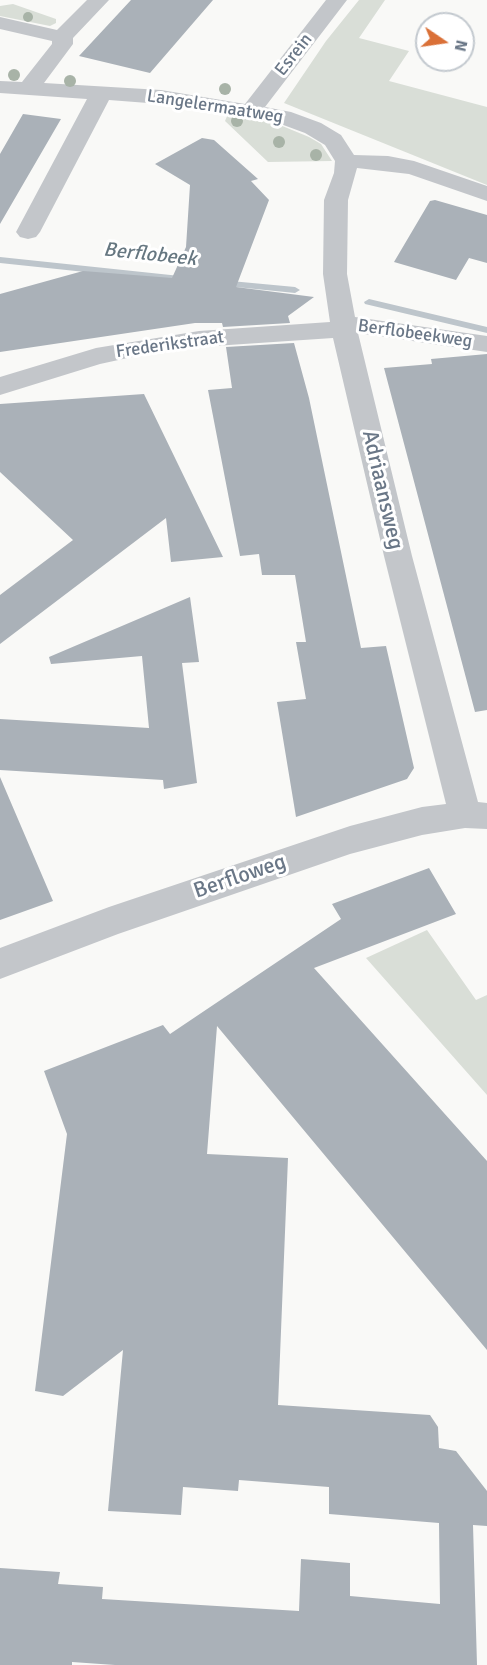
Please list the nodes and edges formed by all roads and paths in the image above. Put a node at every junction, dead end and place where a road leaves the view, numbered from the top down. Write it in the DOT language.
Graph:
graph roads {
  1 [pos="99,0"];
  2 [pos="337,0"];
  3 [pos="0,23"];
  4 [pos="62,37"];
  5 [pos="0,87"];
  6 [pos="28,89"];
  7 [pos="102,92"];
  8 [pos="251,111"];
  9 [pos="346,161"];
  10 [pos="487,194"];
  11 [pos="28,232"];
  12 [pos="343,327"];
  13 [pos="487,344"];
  14 [pos="0,386"];
  15 [pos="476,816"];
  16 [pos="0,964"];
  1 -- 4 [label="street"];
  2 -- 8 [label="street, Esrein"];
  3 -- 4 [label="street"];
  4 -- 6 [label="street"];
  5 -- 6 [label="street, Langelermaatweg"];
  6 -- 7 [label="street, Langelermaatweg"];
  7 -- 8 [label="street, Langelermaatweg"];
  7 -- 11 [label="street"];
  8 -- 9 [label="street, Langelermaatweg"];
  9 -- 10 [label="street"];
  9 -- 12 [label="street, Adriaansweg"];
  12 -- 13 [label="street, Berflobeekweg"];
  12 -- 14 [label="street, Frederikstraat"];
  12 -- 15 [label="street, Adriaansweg"];
  15 -- 16 [label="street, Berfloweg"];
}
